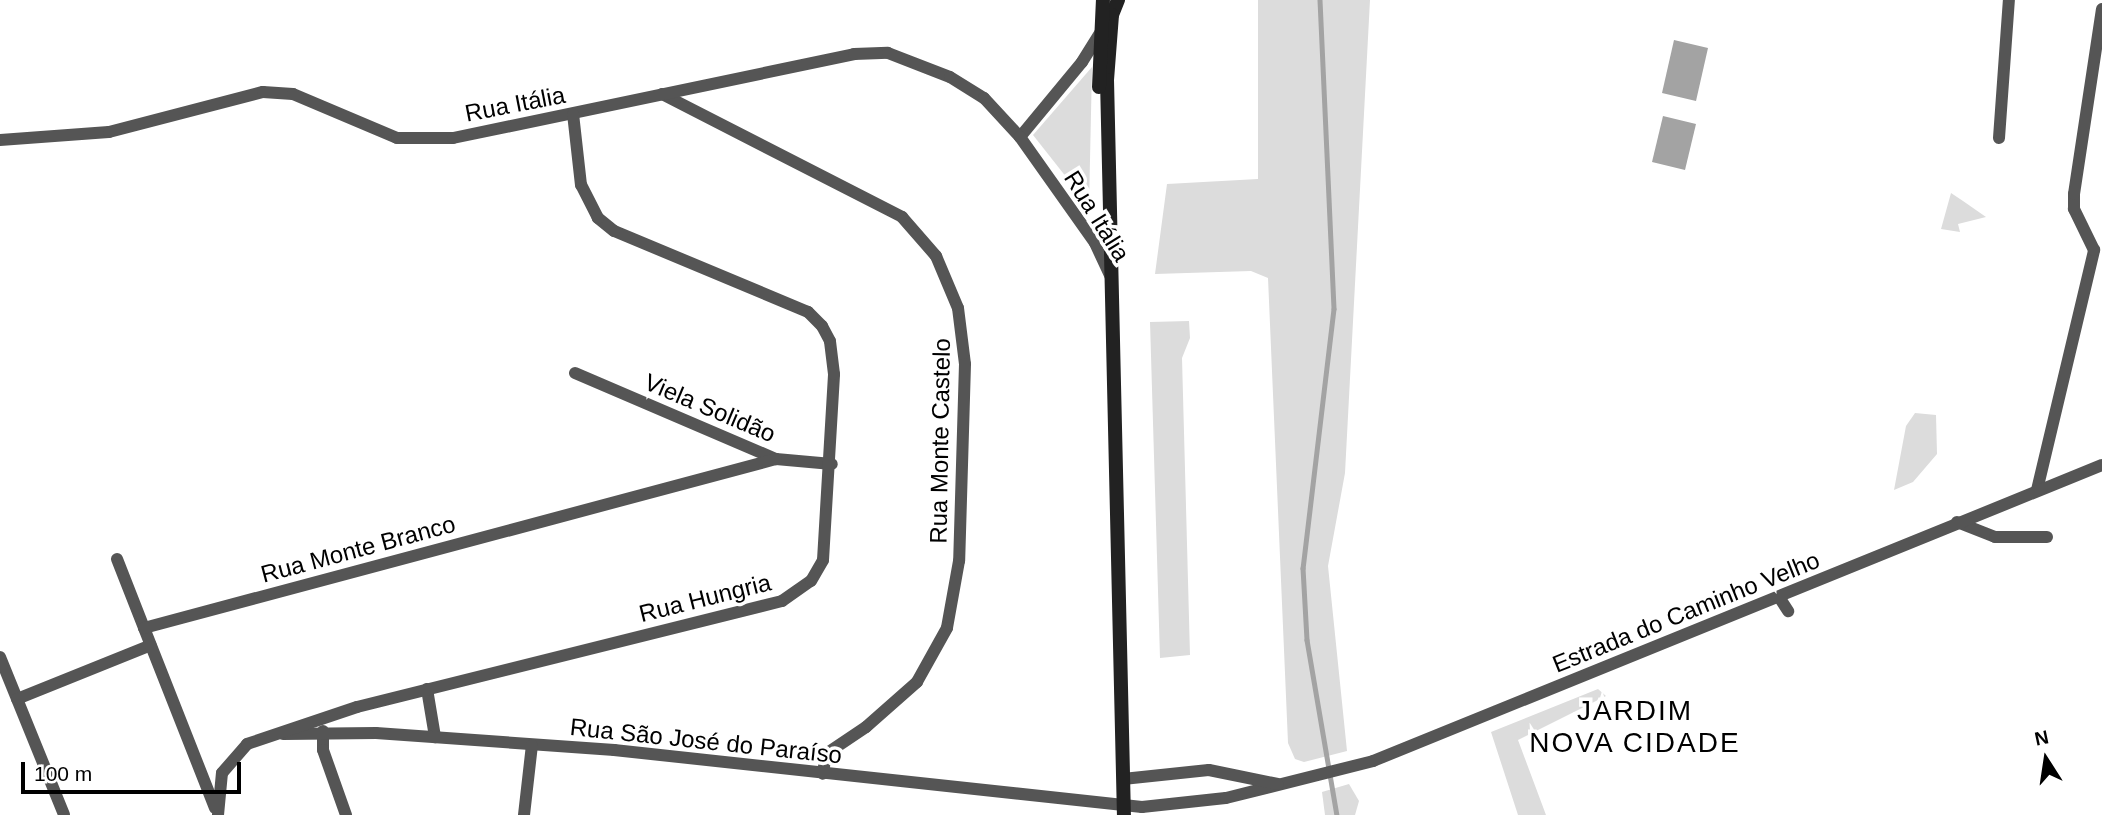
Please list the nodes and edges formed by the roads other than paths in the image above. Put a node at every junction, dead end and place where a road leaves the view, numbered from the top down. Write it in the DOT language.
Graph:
graph roads {
  1 [pos="1103,0"];
  2 [pos="1118,0"];
  3 [pos="2009,0"];
  4 [pos="2102,9"];
  5 [pos="1112,15"];
  6 [pos="1098,37"];
  7 [pos="662,94"];
  8 [pos="573,114"];
  9 [pos="1020,137"];
  10 [pos="1999,138"];
  11 [pos="0,140"];
  12 [pos="1114,283"];
  13 [pos="575,373"];
  14 [pos="776,459"];
  15 [pos="832,464"];
  16 [pos="2102,465"];
  17 [pos="2037,490"];
  18 [pos="1957,522"];
  19 [pos="2047,537"];
  20 [pos="117,559"];
  21 [pos="1779,597"];
  22 [pos="1788,611"];
  23 [pos="144,628"];
  24 [pos="151,645"];
  25 [pos="0,657"];
  26 [pos="427,689"];
  27 [pos="17,699"];
  28 [pos="323,731"];
  29 [pos="283,734"];
  30 [pos="435,737"];
  31 [pos="532,745"];
  32 [pos="823,774"];
  33 [pos="1123,779"];
  34 [pos="1282,785"];
  35 [pos="1124,810"];
  36 [pos="64,815"];
  37 [pos="218,815"];
  38 [pos="346,815"];
  39 [pos="524,815"];
  1 -- 6 [label="main road"];
  2 -- 5 [label="main road"];
  3 -- 10 [label="street"];
  4 -- 17 [label="street"];
  5 -- 6 [label="street"];
  5 -- 12 [label="main road"];
  6 -- 9 [label="street"];
  6 -- 12 [label="main road"];
  7 -- 8 [label="street, Rua Itália"];
  7 -- 9 [label="street, Rua Itália"];
  7 -- 32 [label="street, Rua Monte Castelo"];
  8 -- 11 [label="street, Rua Itália"];
  8 -- 15 [label="street, Rua Hungria"];
  9 -- 12 [label="street, Rua Itália"];
  12 -- 33 [label="main road"];
  13 -- 14 [label="street, Viela Solidão"];
  14 -- 15 [label="street, Viela Solidão"];
  14 -- 23 [label="street, Rua Monte Branco"];
  15 -- 26 [label="street, Rua Hungria"];
  16 -- 17 [label="street, Estrada do Caminho Velho"];
  17 -- 18 [label="street, Estrada do Caminho Velho"];
  18 -- 19 [label="street"];
  18 -- 21 [label="street, Estrada do Caminho Velho"];
  20 -- 23 [label="street"];
  21 -- 22 [label="street"];
  21 -- 34 [label="street, Estrada do Caminho Velho"];
  23 -- 24 [label="street"];
  24 -- 27 [label="street"];
  24 -- 37 [label="street"];
  25 -- 27 [label="street"];
  26 -- 29 [label="street, Rua Hungria"];
  26 -- 30 [label="street"];
  27 -- 36 [label="street"];
  28 -- 29 [label="street, Rua São José do Paraíso"];
  28 -- 30 [label="street, Rua São José do Paraíso"];
  28 -- 38 [label="street"];
  29 -- 37 [label="street, Rua Hungria"];
  30 -- 31 [label="street, Rua São José do Paraíso"];
  31 -- 32 [label="street, Rua São José do Paraíso"];
  31 -- 39 [label="street"];
  32 -- 35 [label="street, Rua São José do Paraíso"];
  33 -- 34 [label="street, Estrada do Caminho Velho"];
  33 -- 35 [label="main road"];
  34 -- 35 [label="street, Estrada do Caminho Velho"];
}
